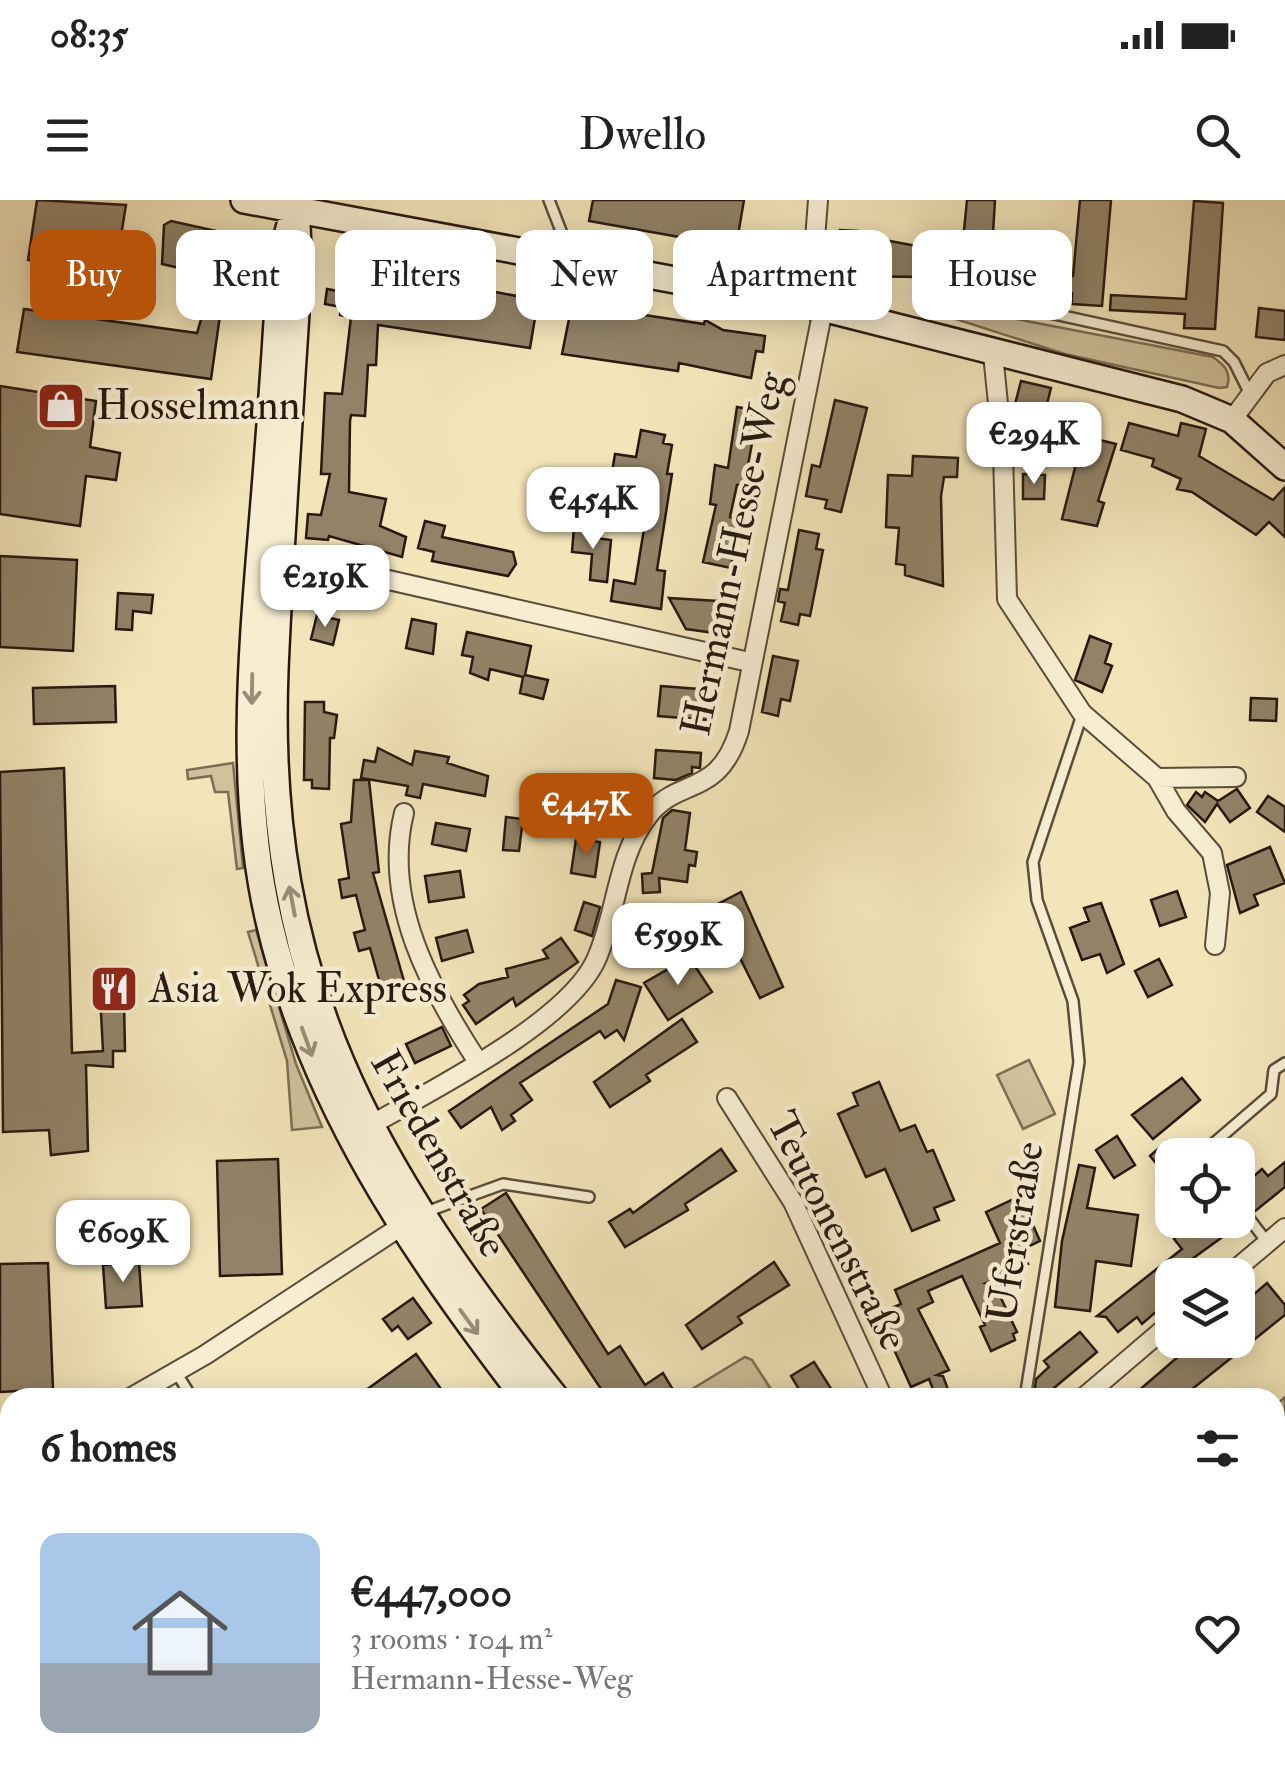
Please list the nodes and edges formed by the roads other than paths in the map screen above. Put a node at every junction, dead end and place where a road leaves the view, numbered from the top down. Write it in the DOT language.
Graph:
graph roads {
  1 [pos="244,200"];
  2 [pos="549,200"];
  3 [pos="818,200"];
  4 [pos="297,205"];
  5 [pos="559,230"];
  6 [pos="818,230"];
  7 [pos="516,248"];
  8 [pos="1072,318"];
  9 [pos="815,320"];
  10 [pos="866,320"];
  11 [pos="993,354"];
  12 [pos="1285,365"];
  13 [pos="1250,394"];
  14 [pos="1232,420"];
  15 [pos="1285,467"];
  16 [pos="282,556"];
  17 [pos="750,662"];
  18 [pos="1082,714"];
  19 [pos="1236,776"];
  20 [pos="1157,778"];
  21 [pos="404,813"];
  22 [pos="1214,946"];
  23 [pos="478,1062"];
  24 [pos="1285,1062"];
  25 [pos="727,1098"];
  26 [pos="369,1126"];
  27 [pos="1220,1138"];
  28 [pos="589,1196"];
  29 [pos="410,1221"];
  30 [pos="1255,1226"];
  31 [pos="1285,1228"];
  32 [pos="1268,1242"];
  33 [pos="1249,1258"];
  34 [pos="1155,1336"];
  35 [pos="176,1372"];
  36 [pos="148,1388"];
  37 [pos="186,1388"];
  38 [pos="519,1388"];
  39 [pos="548,1388"];
  40 [pos="878,1388"];
  41 [pos="1028,1388"];
  42 [pos="1095,1388"];
  1 -- 4 [label="main road"];
  2 -- 5 [label="lane"];
  3 -- 6 [label="street, Hermann-Hesse-Weg"];
  4 -- 7 [label="main road"];
  4 -- 16 [label="main road, Friedenstraße"];
  4 -- 29 [label="main road, Friedenstraße, one-way"];
  8 -- 13 [label="lane"];
  9 -- 17 [label="street, Hermann-Hesse-Weg"];
  10 -- 11 [label="main road"];
  11 -- 14 [label="main road"];
  11 -- 18 [label="street"];
  12 -- 13 [label="street"];
  13 -- 14 [label="street"];
  14 -- 15 [label="main road"];
  16 -- 17 [label="street"];
  26 -- 16 [label="main road, Friedenstraße, one-way"];
  17 -- 23 [label="street, Hermann-Hesse-Weg"];
  18 -- 20 [label="street"];
  18 -- 41 [label="lane, Uferstraße"];
  19 -- 20 [label="street"];
  20 -- 22 [label="street"];
  21 -- 23 [label="street"];
  23 -- 26 [label="street, Hermann-Hesse-Weg"];
  24 -- 27 [label="lane"];
  25 -- 40 [label="street, Teutonenstraße"];
  26 -- 29 [label="main road, Friedenstraße"];
  28 -- 29 [label="lane"];
  29 -- 35 [label="street"];
  29 -- 38 [label="main road, Friedenstraße, one-way"];
  29 -- 39 [label="main road, Friedenstraße"];
  30 -- 32 [label="lane"];
  31 -- 32 [label="street"];
  32 -- 33 [label="street"];
  34 -- 42 [label="street"];
  35 -- 36 [label="street"];
  35 -- 37 [label="lane"];
}
